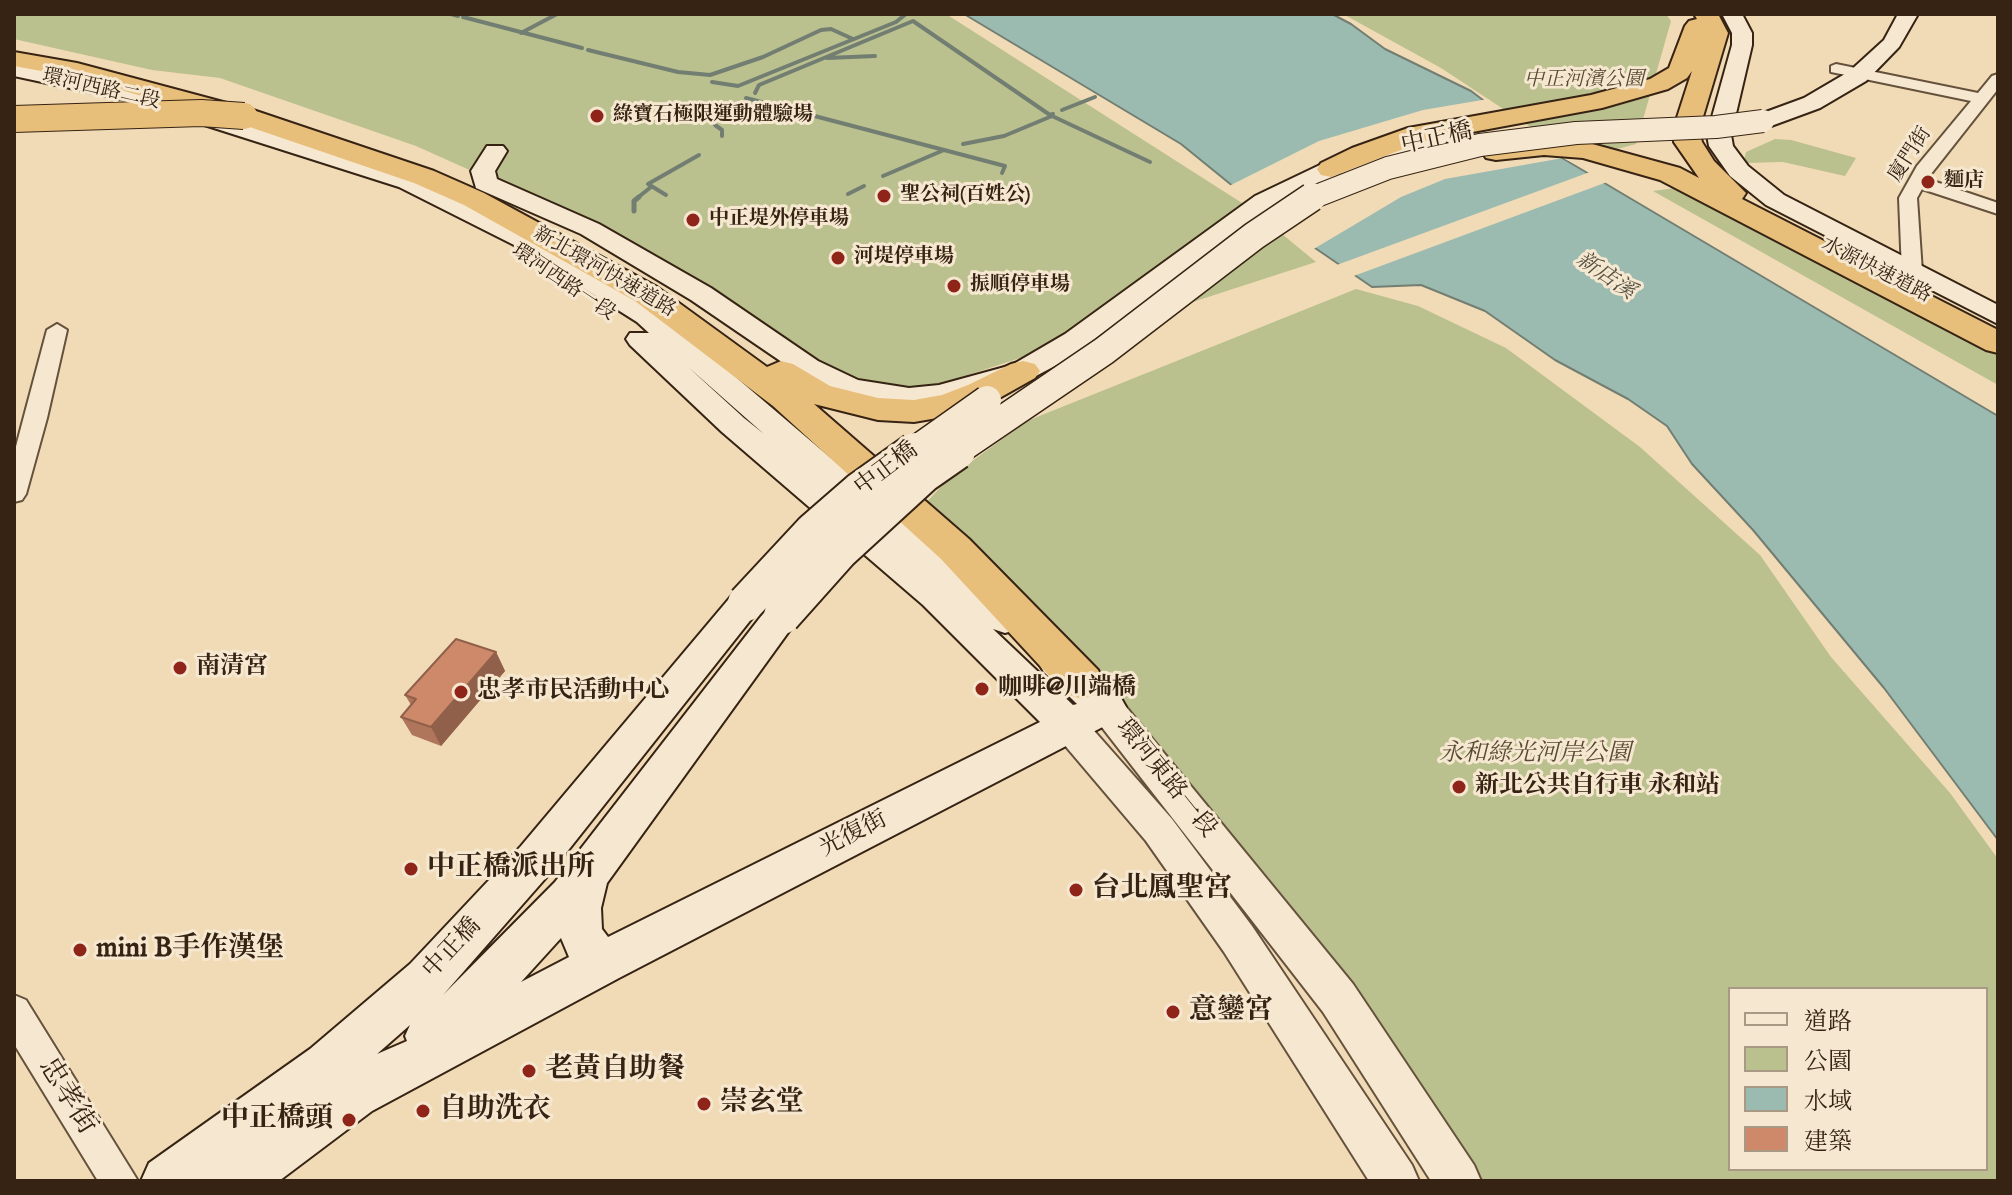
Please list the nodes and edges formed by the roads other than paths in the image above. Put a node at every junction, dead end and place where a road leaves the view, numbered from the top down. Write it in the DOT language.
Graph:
graph roads {
  1 [pos="1693,14"];
  2 [pos="1706,14"];
  3 [pos="1720,14"];
  4 [pos="1732,14"];
  5 [pos="1908,14"];
  6 [pos="1855,49"];
  7 [pos="14,59"];
  8 [pos="1836,69"];
  9 [pos="14,70"];
  10 [pos="1858,76"];
  11 [pos="14,79"];
  12 [pos="1707,80"];
  13 [pos="1997,81"];
  14 [pos="1806,98"];
  15 [pos="1981,98"];
  16 [pos="180,116"];
  17 [pos="244,116"];
  18 [pos="14,119"];
  19 [pos="495,151"];
  20 [pos="1342,175"];
  21 [pos="1916,181"];
  22 [pos="474,199"];
  23 [pos="1765,203"];
  24 [pos="1998,209"];
  25 [pos="1912,272"];
  26 [pos="1998,316"];
  27 [pos="1998,323"];
  28 [pos="57,330"];
  29 [pos="1998,334"];
  30 [pos="1077,339"];
  31 [pos="1998,343"];
  32 [pos="1023,371"];
  33 [pos="14,494"];
  34 [pos="899,548"];
  35 [pos="764,610"];
  36 [pos="1094,695"];
  37 [pos="1069,726"];
  38 [pos="587,875"];
  39 [pos="603,963"];
  40 [pos="14,1012"];
  41 [pos="359,1092"];
  42 [pos="119,1181"];
  43 [pos="167,1181"];
  44 [pos="236,1181"];
  45 [pos="1396,1181"];
  46 [pos="1458,1181"];
  1 -- 12 [label="highway"];
  2 -- 12 [label="highway"];
  3 -- 12 [label="highway"];
  4 -- 12 [label="main road"];
  5 -- 10 [label="main road"];
  6 -- 8 [label="main road"];
  7 -- 17 [label="highway, 新北環河快速道路, bridge"];
  8 -- 10 [label="street"];
  8 -- 14 [label="main road"];
  9 -- 16 [label="main road, 環河西路二段"];
  10 -- 14 [label="main road"];
  10 -- 15 [label="street"];
  11 -- 16 [label="main road, 環河西路二段"];
  12 -- 20 [label="highway"];
  12 -- 23 [label="highway"];
  13 -- 15 [label="street, 廈門街"];
  14 -- 20 [label="main road, 中正橋, bridge"];
  15 -- 21 [label="street, 廈門街"];
  16 -- 34 [label="main road, 環河西路一段"];
  17 -- 18 [label="highway, bridge"];
  17 -- 22 [label="highway, 新北環河快速道路"];
  19 -- 32 [label="main road"];
  20 -- 30 [label="main road, 中正橋"];
  20 -- 31 [label="highway, bridge"];
  20 -- 35 [label="main road, 中正橋, bridge"];
  21 -- 24 [label="street"];
  21 -- 25 [label="street, 廈門街"];
  22 -- 32 [label="highway"];
  22 -- 36 [label="highway, 新北環河快速道路"];
  23 -- 25 [label="main road"];
  23 -- 27 [label="highway, 水源快速道路"];
  23 -- 29 [label="highway, 水源快速道路"];
  25 -- 26 [label="main road"];
  28 -- 33 [label="street"];
  30 -- 32 [label="main road"];
  30 -- 35 [label="main road, 中正橋, bridge"];
  34 -- 36 [label="main road, 環河東路一段"];
  34 -- 37 [label="main road, 環河東路一段"];
  35 -- 38 [label="main road, 中正橋"];
  35 -- 43 [label="main road, 中正橋"];
  36 -- 37 [label="main road, 光復街"];
  36 -- 46 [label="street, 環河東路一段"];
  37 -- 39 [label="main road, 光復街"];
  37 -- 45 [label="street, 環河東路一段"];
  38 -- 39 [label="main road"];
  38 -- 41 [label="main road, 中正橋"];
  39 -- 41 [label="main road, 光復街"];
  40 -- 42 [label="street, 忠孝街"];
  41 -- 44 [label="main road"];
}
